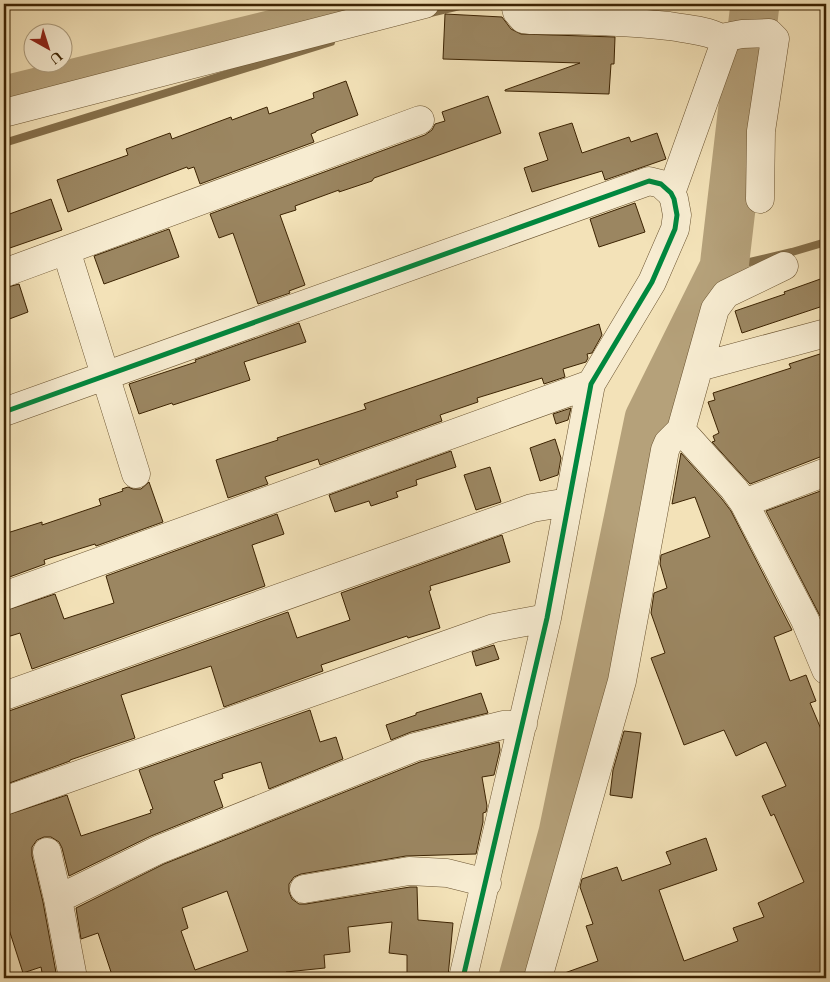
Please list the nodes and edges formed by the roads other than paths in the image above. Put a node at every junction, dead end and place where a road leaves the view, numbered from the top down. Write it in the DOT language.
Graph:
graph roads {
  1 [pos="425,4"];
  2 [pos="516,8"];
  3 [pos="744,35"];
  4 [pos="4,113"];
  5 [pos="420,120"];
  6 [pos="671,193"];
  7 [pos="760,199"];
  8 [pos="66,250"];
  9 [pos="784,266"];
  10 [pos="4,272"];
  11 [pos="826,333"];
  12 [pos="699,367"];
  13 [pos="105,375"];
  14 [pos="591,384"];
  15 [pos="4,412"];
  16 [pos="682,430"];
  17 [pos="826,472"];
  18 [pos="136,474"];
  19 [pos="569,502"];
  20 [pos="744,503"];
  21 [pos="4,596"];
  22 [pos="547,618"];
  23 [pos="826,670"];
  24 [pos="4,696"];
  25 [pos="523,724"];
  26 [pos="4,801"];
  27 [pos="47,852"];
  28 [pos="487,883"];
  29 [pos="304,889"];
  30 [pos="58,899"];
  31 [pos="74,978"];
  32 [pos="463,978"];
  33 [pos="538,978"];
  1 -- 4 [label="street"];
  2 -- 3 [label="street"];
  3 -- 6 [label="street"];
  3 -- 7 [label="street"];
  5 -- 8 [label="street"];
  6 -- 13 [label="street"];
  6 -- 14 [label="street"];
  8 -- 10 [label="street"];
  8 -- 13 [label="street"];
  9 -- 12 [label="street"];
  11 -- 12 [label="street"];
  12 -- 16 [label="street"];
  13 -- 15 [label="street"];
  13 -- 18 [label="street"];
  14 -- 19 [label="street"];
  14 -- 21 [label="street"];
  16 -- 20 [label="street"];
  16 -- 33 [label="street"];
  17 -- 20 [label="street"];
  19 -- 22 [label="street"];
  19 -- 24 [label="street"];
  20 -- 23 [label="street"];
  22 -- 25 [label="street"];
  22 -- 26 [label="street"];
  25 -- 28 [label="street"];
  25 -- 30 [label="street"];
  27 -- 30 [label="street"];
  28 -- 29 [label="street"];
  28 -- 32 [label="street"];
  30 -- 31 [label="street"];
}
